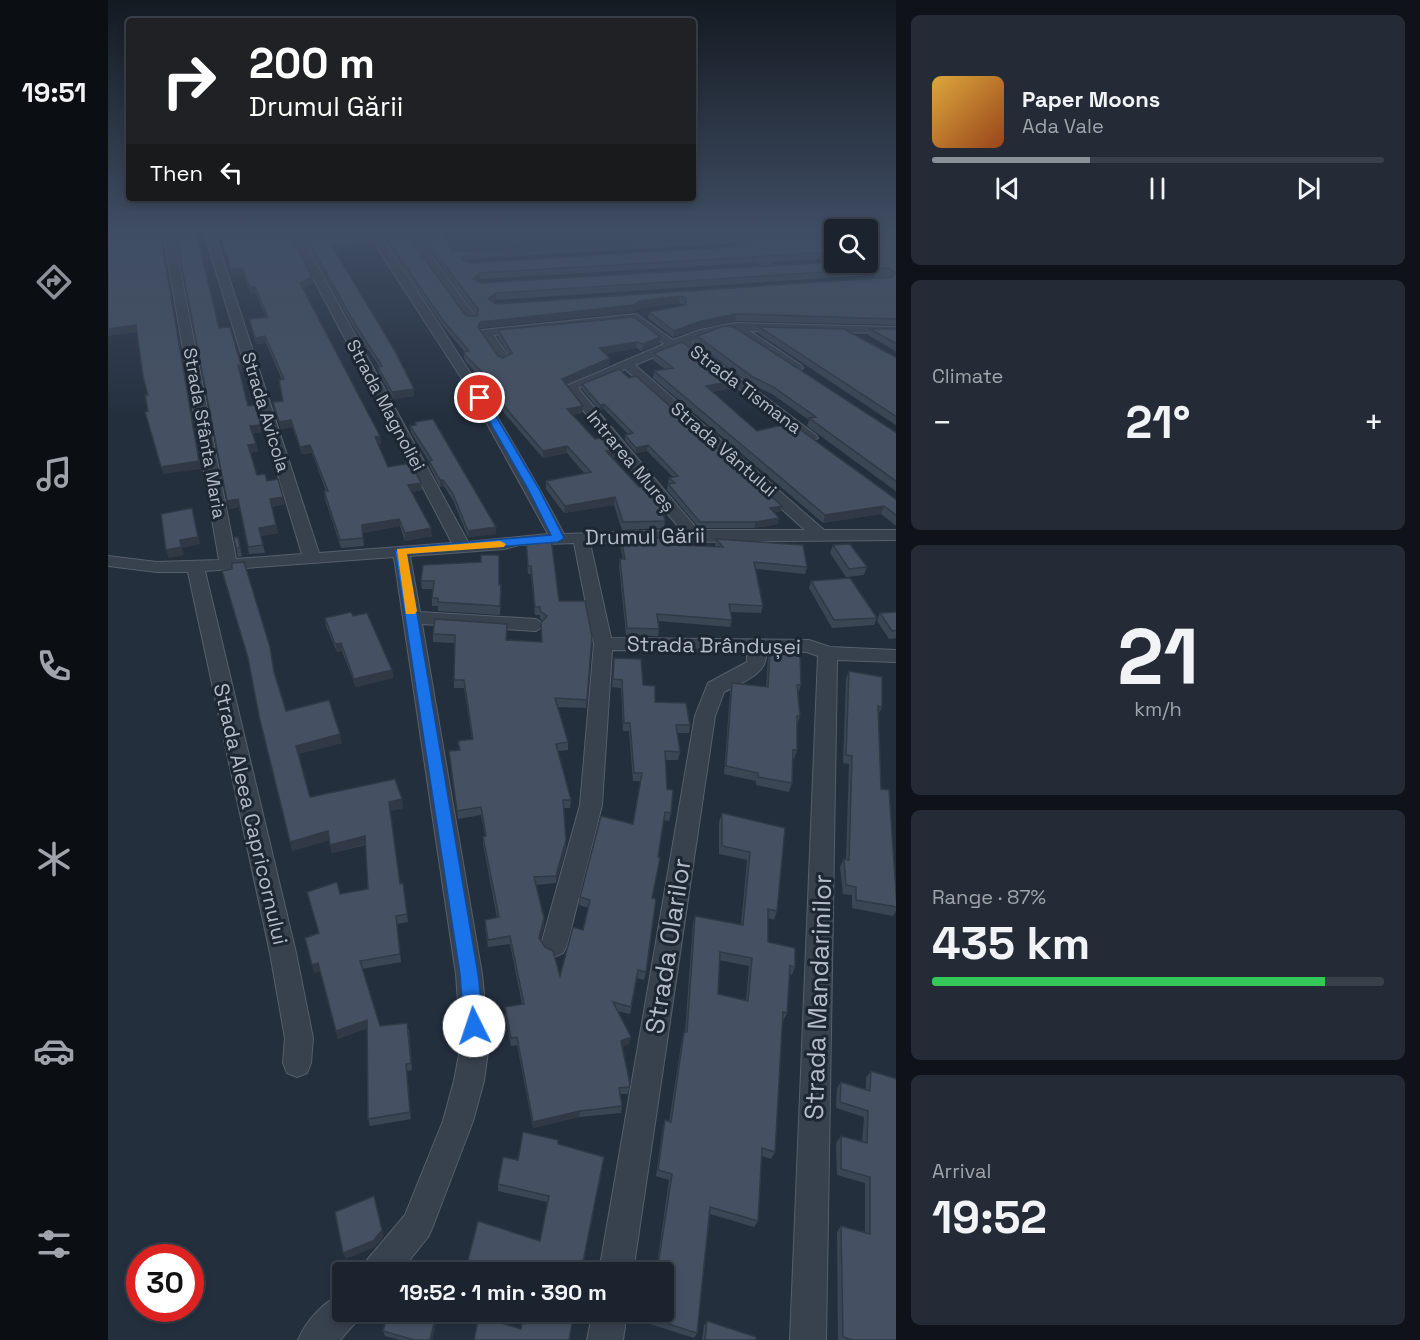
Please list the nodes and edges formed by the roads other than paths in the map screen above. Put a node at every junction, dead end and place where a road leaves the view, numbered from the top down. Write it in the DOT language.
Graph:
graph roads {
  1 [pos="179,295"];
  2 [pos="229,295"];
  3 [pos="327,295"];
  4 [pos="419,295"];
  5 [pos="452,295"];
  6 [pos="576,307"];
  7 [pos="650,312"];
  8 [pos="636,317"];
  9 [pos="472,319"];
  10 [pos="587,321"];
  11 [pos="735,326"];
  12 [pos="845,328"];
  13 [pos="896,330"];
  14 [pos="677,343"];
  15 [pos="871,344"];
  16 [pos="504,359"];
  17 [pos="626,363"];
  18 [pos="811,378"];
  19 [pos="822,447"];
  20 [pos="693,535"];
  21 [pos="896,535"];
  22 [pos="821,536"];
  23 [pos="558,538"];
  24 [pos="581,538"];
  25 [pos="462,546"];
  26 [pos="401,551"];
  27 [pos="312,558"];
  28 [pos="108,561"];
  29 [pos="228,564"];
  30 [pos="195,567"];
  31 [pos="411,617"];
  32 [pos="536,625"];
  33 [pos="603,644"];
  34 [pos="756,644"];
  35 [pos="828,653"];
  36 [pos="896,656"];
  37 [pos="554,945"];
  38 [pos="297,1062"];
  39 [pos="387,1262"];
  40 [pos="618,1262"];
  41 [pos="333,1322"];
  42 [pos="608,1322"];
  43 [pos="316,1340"];
  44 [pos="605,1340"];
  45 [pos="808,1340"];
  1 -- 29 [label="street, Strada Sfânta Maria"];
  2 -- 27 [label="street, Strada Avicola"];
  3 -- 25 [label="street, Strada Magnoliei"];
  4 -- 23 [label="street"];
  5 -- 9 [label="street"];
  6 -- 10 [label="street"];
  7 -- 8 [label="street"];
  8 -- 10 [label="street"];
  8 -- 14 [label="street, Strada Tismana"];
  10 -- 16 [label="street"];
  11 -- 12 [label="street"];
  11 -- 14 [label="street"];
  11 -- 18 [label="street"];
  12 -- 13 [label="street"];
  12 -- 15 [label="street"];
  14 -- 17 [label="street"];
  14 -- 19 [label="street, Strada Tismana"];
  17 -- 20 [label="street, Intrarea Mureș"];
  17 -- 22 [label="street, Strada Vântului"];
  20 -- 22 [label="street, Drumul Gării"];
  20 -- 24 [label="street, Drumul Gării"];
  21 -- 22 [label="street, Drumul Gării"];
  23 -- 24 [label="street, Drumul Gării"];
  23 -- 25 [label="street, Drumul Gării"];
  24 -- 33 [label="street, Strada Brândușei"];
  25 -- 26 [label="street, Drumul Gării"];
  26 -- 27 [label="street, Drumul Gării"];
  26 -- 31 [label="street"];
  27 -- 29 [label="street, Drumul Gării"];
  28 -- 30 [label="street, Drumul Gării"];
  29 -- 30 [label="street, Drumul Gării"];
  30 -- 38 [label="street, Strada Aleea Capricornului"];
  31 -- 32 [label="street"];
  31 -- 39 [label="street"];
  33 -- 34 [label="street, Strada Brândușei"];
  33 -- 37 [label="street, Strada Brândușei"];
  34 -- 35 [label="street, Strada Brândușei"];
  34 -- 40 [label="street, Strada Olarilor"];
  35 -- 36 [label="street, Strada Brândușei"];
  35 -- 45 [label="street, Strada Mandarinilor"];
  41 -- 43 [label="street"];
  42 -- 44 [label="street"];
}
